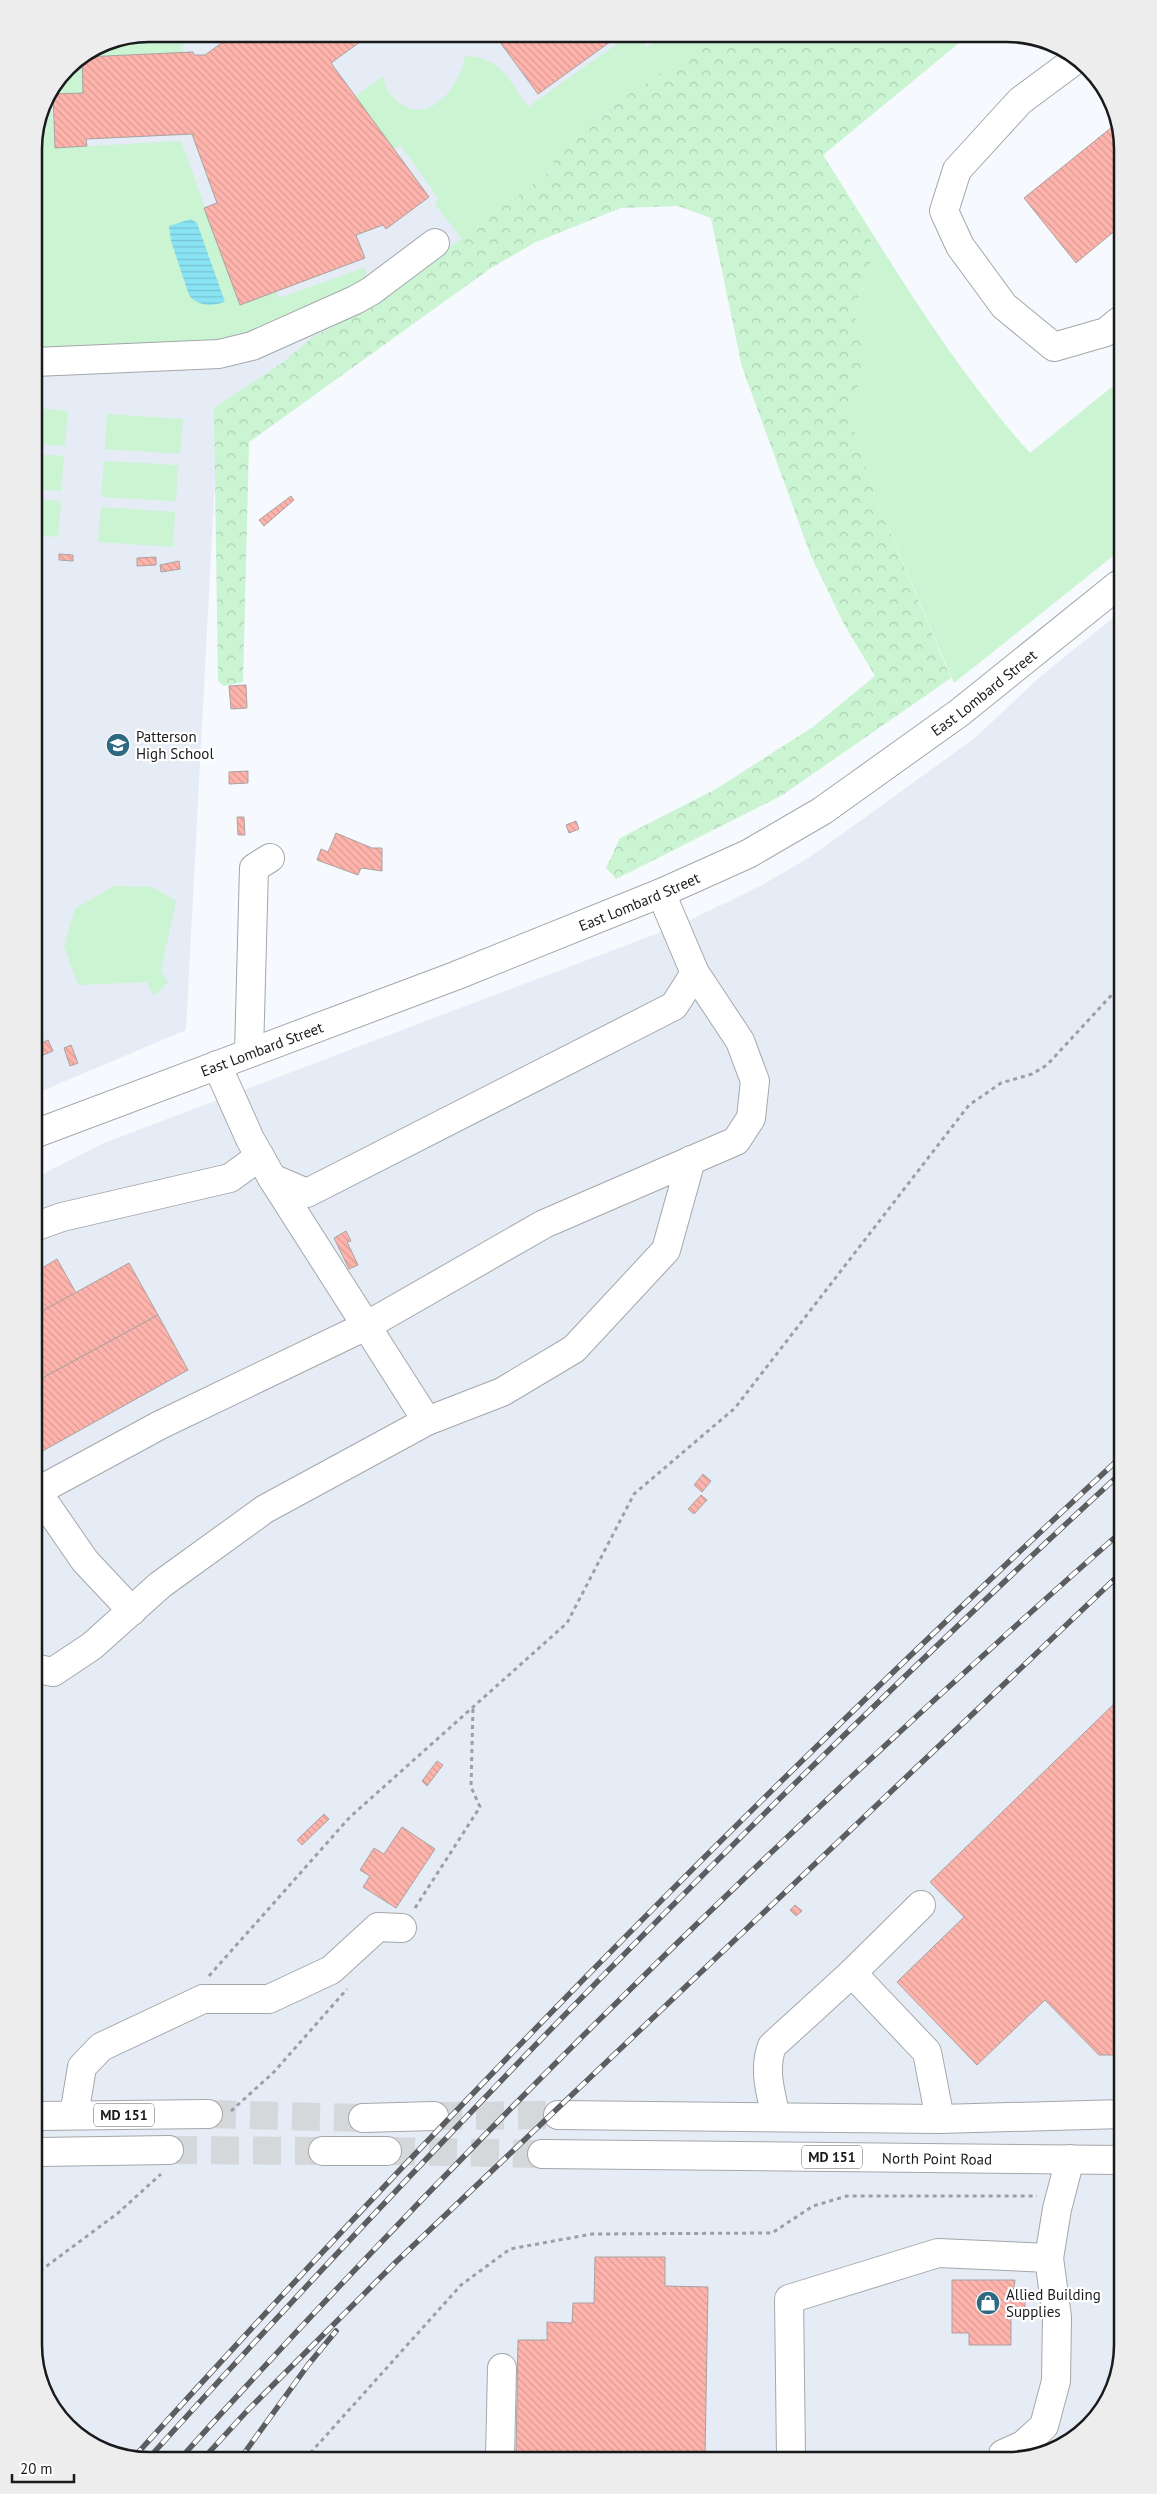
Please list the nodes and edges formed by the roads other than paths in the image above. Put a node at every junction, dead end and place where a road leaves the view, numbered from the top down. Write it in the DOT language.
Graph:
graph roads {
  1 [pos="1071,63"];
  2 [pos="435,243"];
  3 [pos="1114,325"];
  4 [pos="43,362"];
  5 [pos="1114,588"];
  6 [pos="270,858"];
  7 [pos="661,894"];
  8 [pos="695,973"];
  9 [pos="249,1053"];
  10 [pos="218,1065"];
  11 [pos="100,1109"];
  12 [pos="43,1131"];
  13 [pos="43,1145"];
  14 [pos="260,1157"];
  15 [pos="691,1160"];
  16 [pos="43,1224"];
  17 [pos="366,1326"];
  18 [pos="426,1420"];
  19 [pos="42,1490"];
  20 [pos="42,1498"];
  21 [pos="132,1611"];
  22 [pos="42,1670"];
  23 [pos="921,1905"];
  24 [pos="402,1928"];
  25 [pos="852,1973"];
  26 [pos="1114,2114"];
  27 [pos="74,2115"];
  28 [pos="216,2115"];
  29 [pos="558,2115"];
  30 [pos="42,2116"];
  31 [pos="434,2116"];
  32 [pos="1072,2116"];
  33 [pos="776,2117"];
  34 [pos="363,2118"];
  35 [pos="878,2118"];
  36 [pos="940,2119"];
  37 [pos="323,2151"];
  38 [pos="42,2152"];
  39 [pos="388,2152"];
  40 [pos="542,2154"];
  41 [pos="877,2158"];
  42 [pos="168,2159"];
  43 [pos="1070,2159"];
  44 [pos="1114,2160"];
  45 [pos="1050,2258"];
  46 [pos="502,2368"];
  47 [pos="500,2451"];
  48 [pos="791,2452"];
  49 [pos="1008,2452"];
  1 -- 3 [label="main road"];
  2 -- 4 [label="main road"];
  5 -- 7 [label="main road, East Lombard Street"];
  6 -- 9 [label="main road"];
  7 -- 8 [label="main road"];
  7 -- 9 [label="main road, East Lombard Street"];
  8 -- 14 [label="main road"];
  8 -- 15 [label="main road"];
  9 -- 10 [label="main road, East Lombard Street"];
  10 -- 11 [label="main road, East Lombard Street"];
  10 -- 14 [label="main road"];
  11 -- 12 [label="main road, East Lombard Street"];
  11 -- 13 [label="main road, East Lombard Street"];
  14 -- 16 [label="main road"];
  14 -- 17 [label="main road"];
  15 -- 17 [label="main road"];
  15 -- 18 [label="main road"];
  17 -- 18 [label="main road"];
  17 -- 19 [label="main road"];
  18 -- 21 [label="main road"];
  20 -- 21 [label="main road"];
  21 -- 22 [label="main road"];
  23 -- 25 [label="main road"];
  24 -- 27 [label="main road"];
  25 -- 33 [label="main road"];
  25 -- 36 [label="main road"];
  26 -- 32 [label="main road"];
  27 -- 28 [label="main road, MD 151"];
  27 -- 30 [label="main road, MD 151"];
  29 -- 33 [label="main road"];
  31 -- 34 [label="main road"];
  32 -- 36 [label="main road"];
  32 -- 43 [label="main road"];
  33 -- 35 [label="main road"];
  35 -- 36 [label="main road"];
  35 -- 41 [label="main road"];
  37 -- 39 [label="main road"];
  38 -- 42 [label="main road"];
  40 -- 41 [label="main road, North Point Road / MD 151"];
  41 -- 43 [label="main road, North Point Road / MD 151"];
  43 -- 44 [label="main road, North Point Road / MD 151"];
  43 -- 45 [label="main road"];
  45 -- 48 [label="main road"];
  45 -- 49 [label="main road"];
  46 -- 47 [label="main road"];
}
